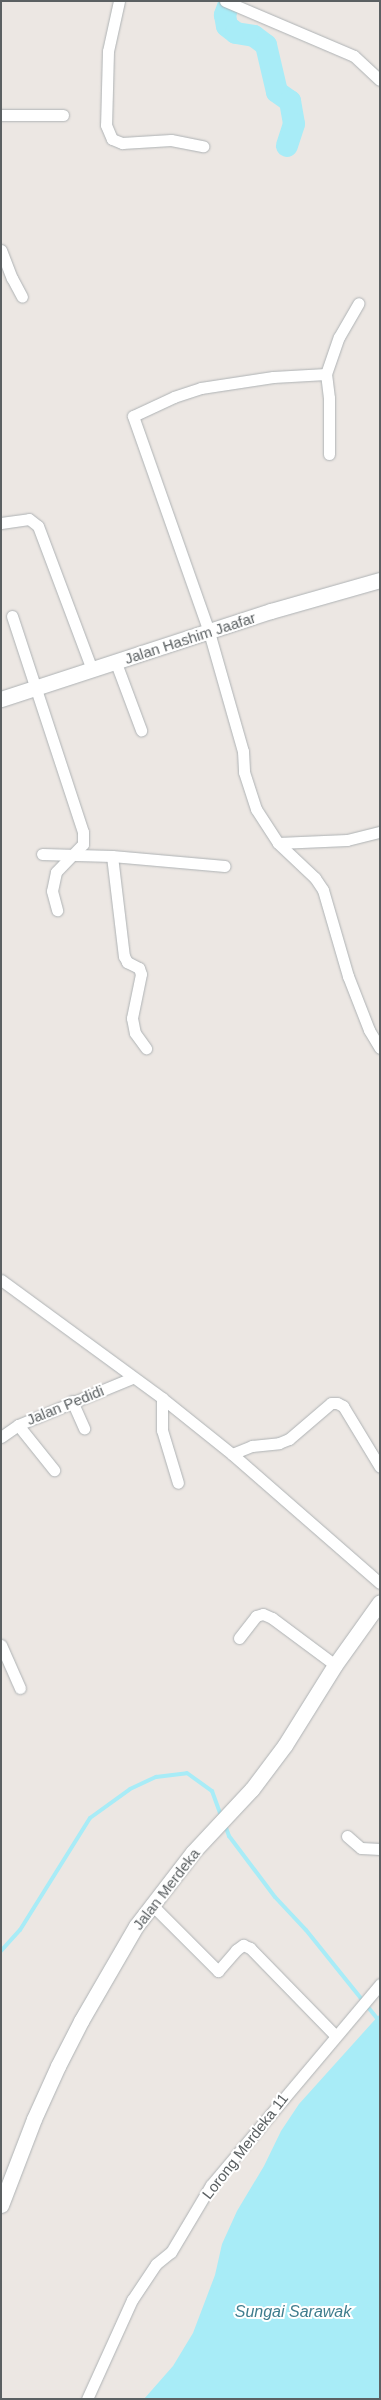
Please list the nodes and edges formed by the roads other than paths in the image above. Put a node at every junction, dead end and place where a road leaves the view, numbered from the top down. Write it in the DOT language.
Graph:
graph roads {
  1 [pos="119,1"];
  2 [pos="225,1"];
  3 [pos="380,80"];
  4 [pos="1,114"];
  5 [pos="63,115"];
  6 [pos="202,146"];
  7 [pos="1,250"];
  8 [pos="22,297"];
  9 [pos="359,303"];
  10 [pos="326,374"];
  11 [pos="329,454"];
  12 [pos="1,522"];
  13 [pos="379,583"];
  14 [pos="12,616"];
  15 [pos="209,632"];
  16 [pos="116,663"];
  17 [pos="92,670"];
  18 [pos="36,688"];
  19 [pos="1,699"];
  20 [pos="140,730"];
  21 [pos="380,832"];
  22 [pos="278,843"];
  23 [pos="42,854"];
  24 [pos="75,854"];
  25 [pos="112,856"];
  26 [pos="225,866"];
  27 [pos="57,910"];
  28 [pos="146,1048"];
  29 [pos="380,1048"];
  30 [pos="1,1280"];
  31 [pos="132,1378"];
  32 [pos="162,1398"];
  33 [pos="72,1401"];
  34 [pos="18,1425"];
  35 [pos="84,1428"];
  36 [pos="1,1437"];
  37 [pos="232,1454"];
  38 [pos="380,1466"];
  39 [pos="54,1470"];
  40 [pos="178,1483"];
  41 [pos="380,1584"];
  42 [pos="380,1602"];
  43 [pos="240,1638"];
  44 [pos="1,1646"];
  45 [pos="336,1665"];
  46 [pos="20,1688"];
  47 [pos="347,1836"];
  48 [pos="380,1849"];
  49 [pos="151,1904"];
  50 [pos="380,1984"];
  51 [pos="339,2031"];
  52 [pos="1,2205"];
  53 [pos="87,2399"];
  1 -- 6 [label="street"];
  2 -- 3 [label="street"];
  4 -- 5 [label="street"];
  7 -- 8 [label="street"];
  9 -- 10 [label="street"];
  10 -- 11 [label="street"];
  10 -- 15 [label="street"];
  12 -- 17 [label="street"];
  13 -- 15 [label="street, Jalan Hashim Jaafar"];
  14 -- 18 [label="street"];
  15 -- 16 [label="street, Jalan Hashim Jaafar"];
  15 -- 22 [label="street"];
  16 -- 17 [label="street, Jalan Hashim Jaafar"];
  16 -- 20 [label="street"];
  17 -- 18 [label="street, Jalan Hashim Jaafar"];
  18 -- 19 [label="street, Jalan Hashim Jaafar"];
  18 -- 24 [label="street"];
  21 -- 22 [label="street"];
  22 -- 29 [label="street"];
  23 -- 24 [label="street"];
  24 -- 25 [label="street"];
  24 -- 27 [label="street"];
  25 -- 26 [label="street"];
  25 -- 28 [label="street"];
  30 -- 31 [label="street"];
  31 -- 32 [label="street"];
  31 -- 33 [label="street, Jalan Pedidi"];
  32 -- 37 [label="street"];
  32 -- 40 [label="street"];
  33 -- 34 [label="street, Jalan Pedidi"];
  33 -- 35 [label="street"];
  34 -- 36 [label="street, Jalan Pedidi"];
  34 -- 39 [label="street"];
  37 -- 38 [label="street"];
  37 -- 41 [label="street"];
  42 -- 45 [label="street, Jalan Merdeka"];
  43 -- 45 [label="street"];
  44 -- 46 [label="street"];
  45 -- 49 [label="street, Jalan Merdeka"];
  47 -- 48 [label="street"];
  49 -- 51 [label="street"];
  49 -- 52 [label="street, Jalan Merdeka"];
  50 -- 51 [label="street, Lorong Merdeka 11"];
  51 -- 53 [label="street, Lorong Merdeka 11"];
}
